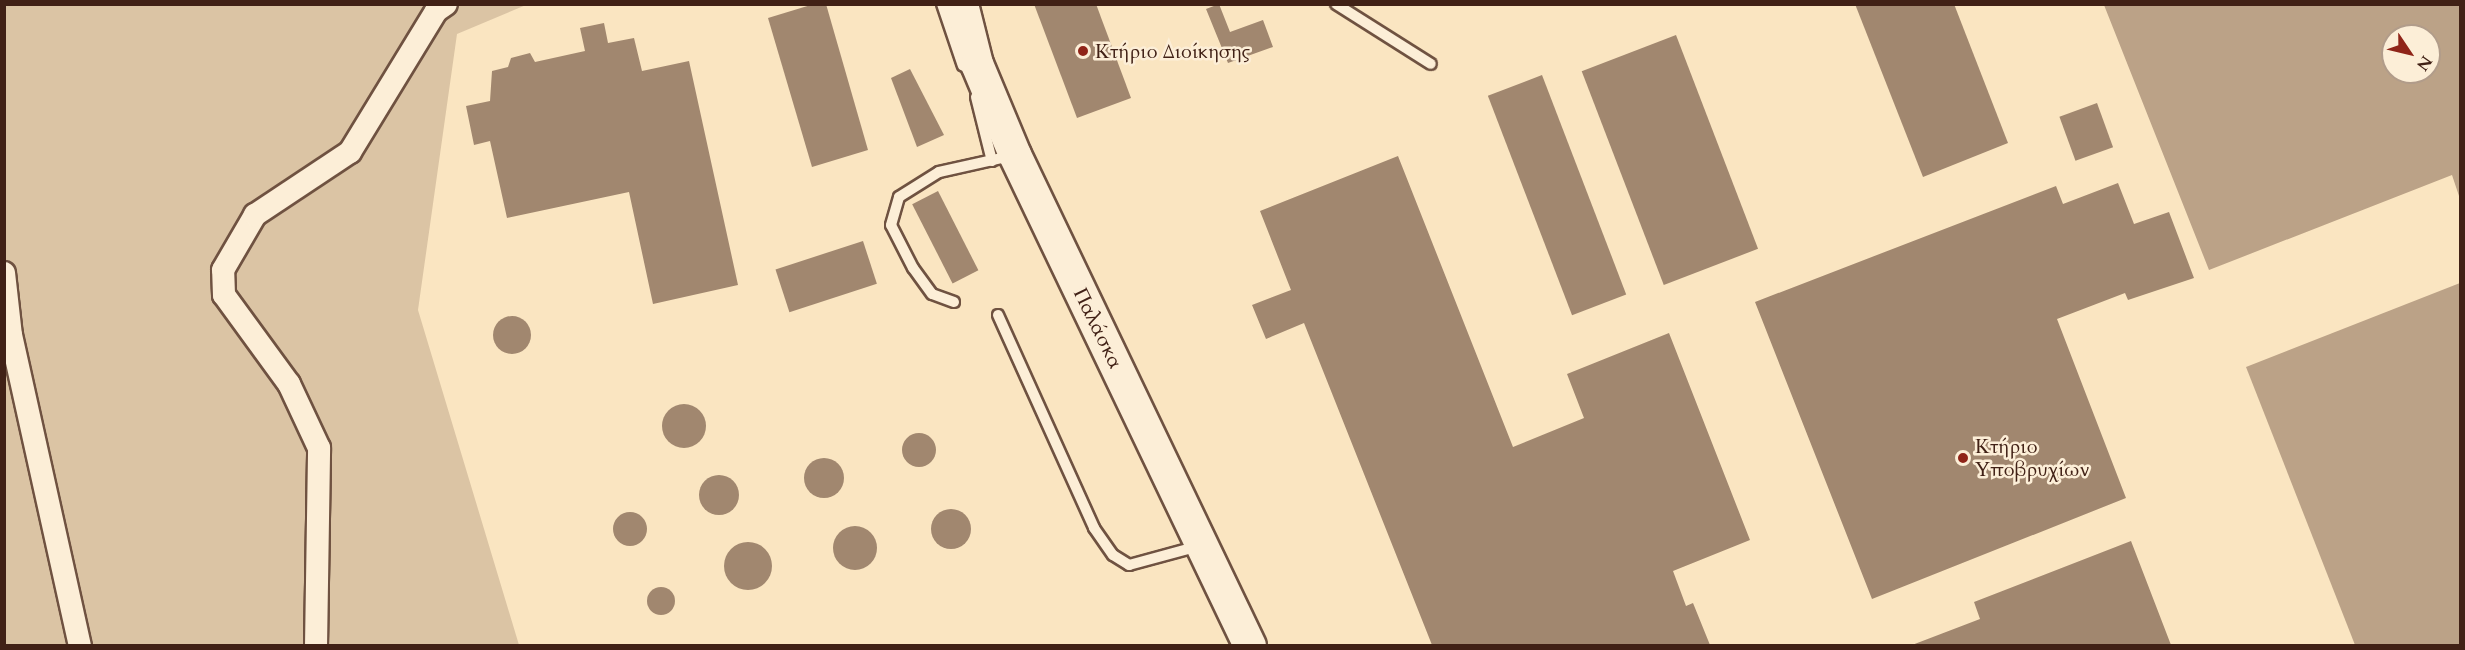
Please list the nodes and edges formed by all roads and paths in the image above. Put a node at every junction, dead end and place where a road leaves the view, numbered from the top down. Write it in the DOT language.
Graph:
graph roads {
  1 [pos="446,4"];
  2 [pos="942,4"];
  3 [pos="962,4"];
  4 [pos="1335,4"];
  5 [pos="1431,64"];
  6 [pos="1003,158"];
  7 [pos="4,273"];
  8 [pos="954,302"];
  9 [pos="998,315"];
  10 [pos="1202,545"];
  11 [pos="80,645"];
  12 [pos="316,645"];
  13 [pos="1250,645"];
  1 -- 12 [label="street"];
  2 -- 6 [label="lane"];
  3 -- 6 [label="street, Παλάσκα"];
  4 -- 5 [label="lane"];
  6 -- 8 [label="lane"];
  6 -- 10 [label="street, Παλάσκα"];
  7 -- 11 [label="street"];
  9 -- 10 [label="lane"];
  10 -- 13 [label="street, Παλάσκα"];
}
